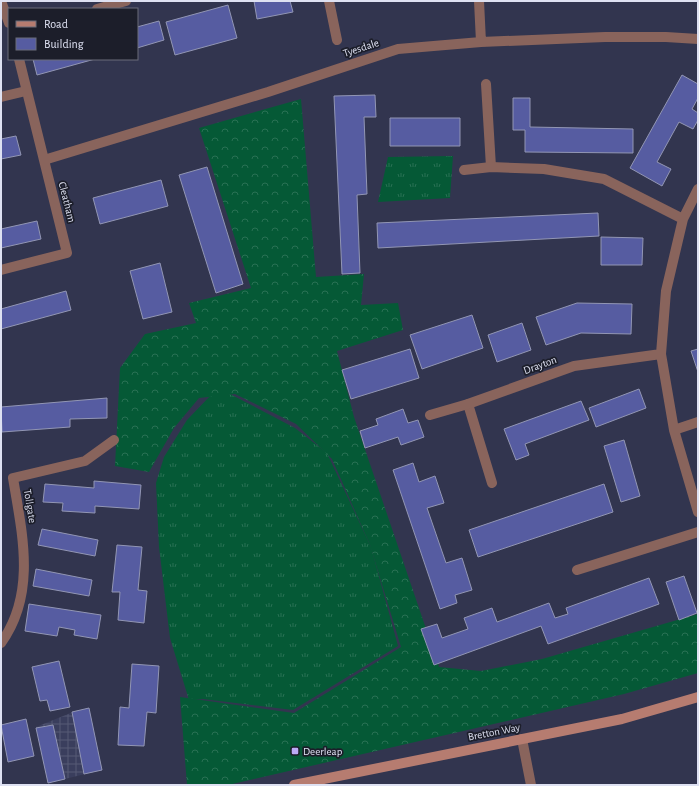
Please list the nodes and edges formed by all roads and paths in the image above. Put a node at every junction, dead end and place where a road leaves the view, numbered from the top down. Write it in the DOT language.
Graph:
graph roads {
  1 [pos="1,1"];
  2 [pos="126,1"];
  3 [pos="329,1"];
  4 [pos="479,1"];
  5 [pos="101,8"];
  6 [pos="8,20"];
  7 [pos="698,38"];
  8 [pos="337,40"];
  9 [pos="481,42"];
  10 [pos="19,60"];
  11 [pos="486,84"];
  12 [pos="26,90"];
  13 [pos="1,97"];
  14 [pos="44,160"];
  15 [pos="491,167"];
  16 [pos="464,170"];
  17 [pos="698,189"];
  18 [pos="683,218"];
  19 [pos="1,270"];
  20 [pos="661,354"];
  21 [pos="468,404"];
  22 [pos="430,415"];
  23 [pos="698,422"];
  24 [pos="674,430"];
  25 [pos="114,440"];
  26 [pos="492,483"];
  27 [pos="698,512"];
  28 [pos="698,532"];
  29 [pos="577,570"];
  30 [pos="1,643"];
  31 [pos="698,697"];
  32 [pos="522,739"];
  33 [pos="294,785"];
  34 [pos="531,785"];
  1 -- 6 [label="street"];
  2 -- 5 [label="street"];
  3 -- 8 [label="street"];
  4 -- 9 [label="street"];
  7 -- 9 [label="street, Tyesdale"];
  9 -- 14 [label="street, Tyesdale"];
  10 -- 12 [label="street, Cleatham"];
  11 -- 15 [label="street"];
  12 -- 13 [label="street"];
  12 -- 14 [label="street, Cleatham"];
  14 -- 19 [label="street, Cleatham"];
  15 -- 16 [label="street"];
  15 -- 18 [label="street"];
  17 -- 18 [label="street"];
  18 -- 20 [label="street"];
  20 -- 21 [label="street, Drayton"];
  20 -- 24 [label="street"];
  21 -- 22 [label="street, Drayton"];
  21 -- 26 [label="street"];
  23 -- 24 [label="street"];
  24 -- 27 [label="street"];
  25 -- 30 [label="street, Tollgate"];
  28 -- 29 [label="street"];
  31 -- 32 [label="street, Bretton Way"];
  32 -- 33 [label="street, Bretton Way"];
  32 -- 34 [label="street"];
}
